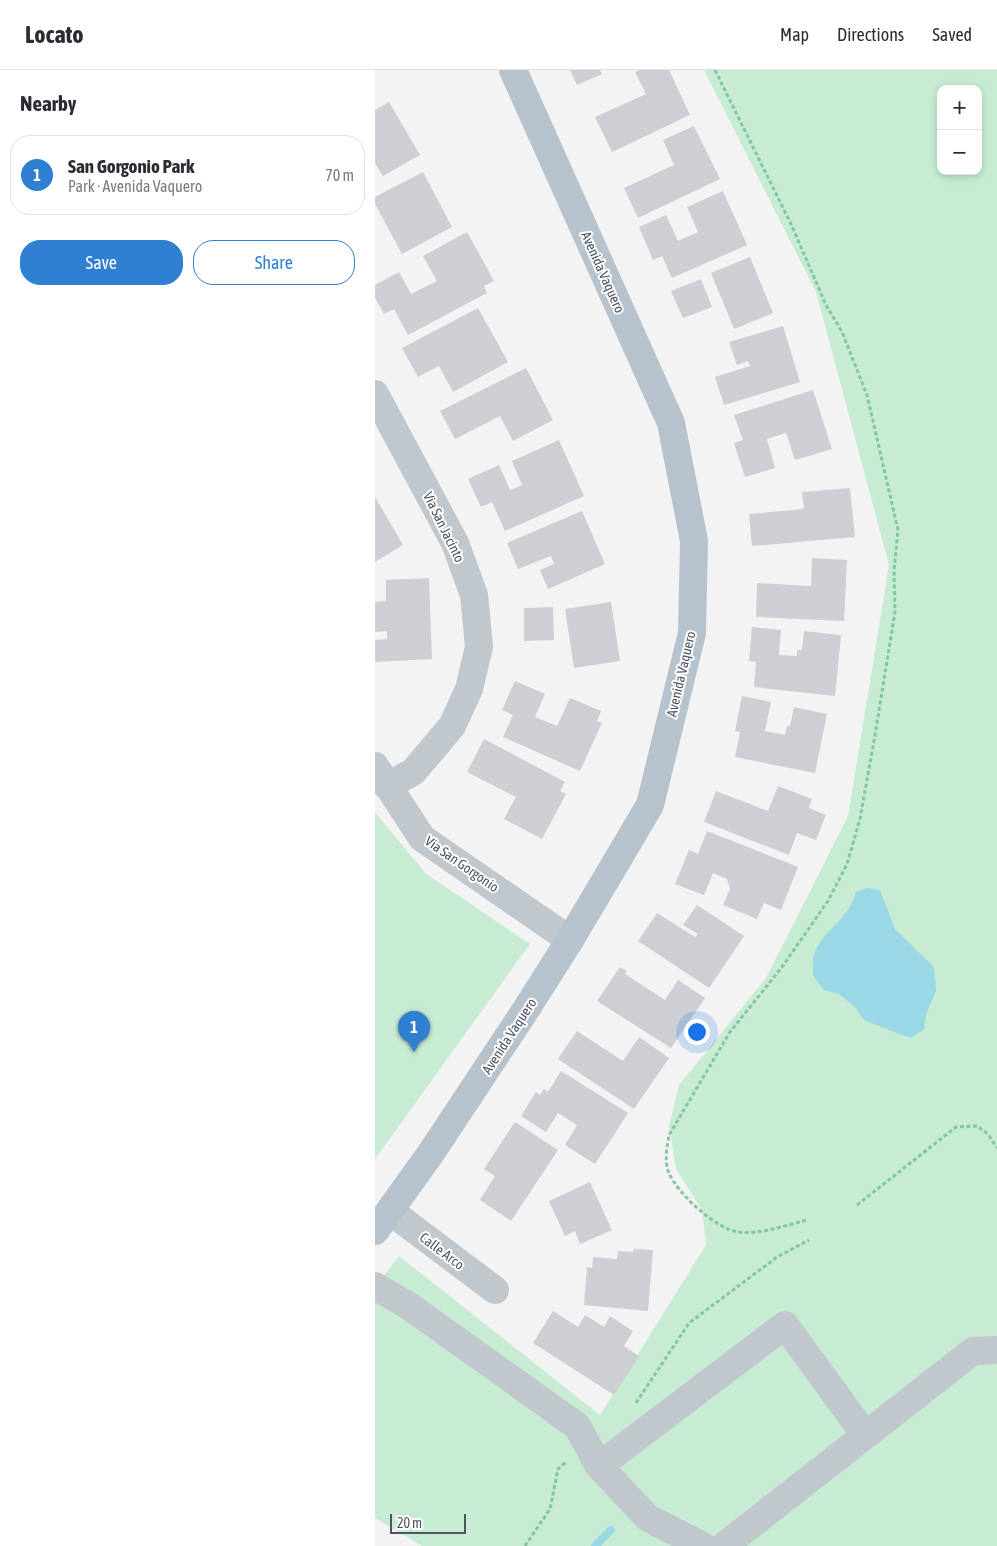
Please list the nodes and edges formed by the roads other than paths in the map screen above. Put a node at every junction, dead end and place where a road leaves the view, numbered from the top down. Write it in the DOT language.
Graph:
graph roads {
  1 [pos="513,70"];
  2 [pos="375,394"];
  3 [pos="381,776"];
  4 [pos="571,940"];
  5 [pos="382,1221"];
  6 [pos="375,1286"];
  7 [pos="495,1290"];
  8 [pos="997,1350"];
  9 [pos="865,1436"];
  10 [pos="593,1455"];
  11 [pos="703,1546"];
  12 [pos="724,1546"];
  1 -- 4 [label="main road, Avenida Vaquero"];
  2 -- 3 [label="street, Via San Jacinto"];
  3 -- 4 [label="street, Via San Gorgonio"];
  4 -- 5 [label="main road, Avenida Vaquero"];
  5 -- 7 [label="street, Calle Arco"];
  6 -- 10 [label="street"];
  8 -- 9 [label="street"];
  9 -- 10 [label="street"];
  9 -- 12 [label="street"];
  10 -- 11 [label="street"];
}
